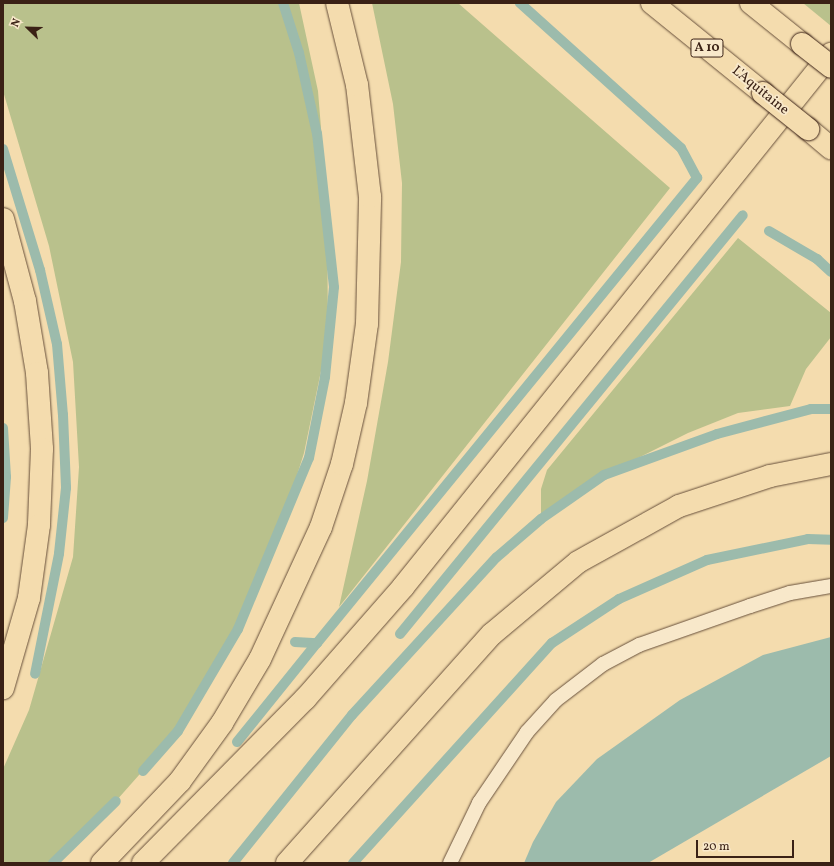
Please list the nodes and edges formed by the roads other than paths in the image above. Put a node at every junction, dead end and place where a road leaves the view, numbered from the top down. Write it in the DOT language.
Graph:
graph roads {
  1 [pos="337,3"];
  2 [pos="652,3"];
  3 [pos="751,3"];
  4 [pos="831,54"];
  5 [pos="831,67"];
  6 [pos="831,148"];
  7 [pos="3,219"];
  8 [pos="831,464"];
  9 [pos="831,586"];
  10 [pos="3,688"];
  11 [pos="102,863"];
  12 [pos="143,863"];
  13 [pos="287,863"];
  14 [pos="450,863"];
  1 -- 11 [label="highway"];
  2 -- 6 [label="highway, L'Aquitaine / A 10, bridge"];
  3 -- 5 [label="highway, bridge"];
  4 -- 12 [label="highway"];
  7 -- 10 [label="highway"];
  8 -- 13 [label="highway"];
  9 -- 14 [label="lane"];
}
